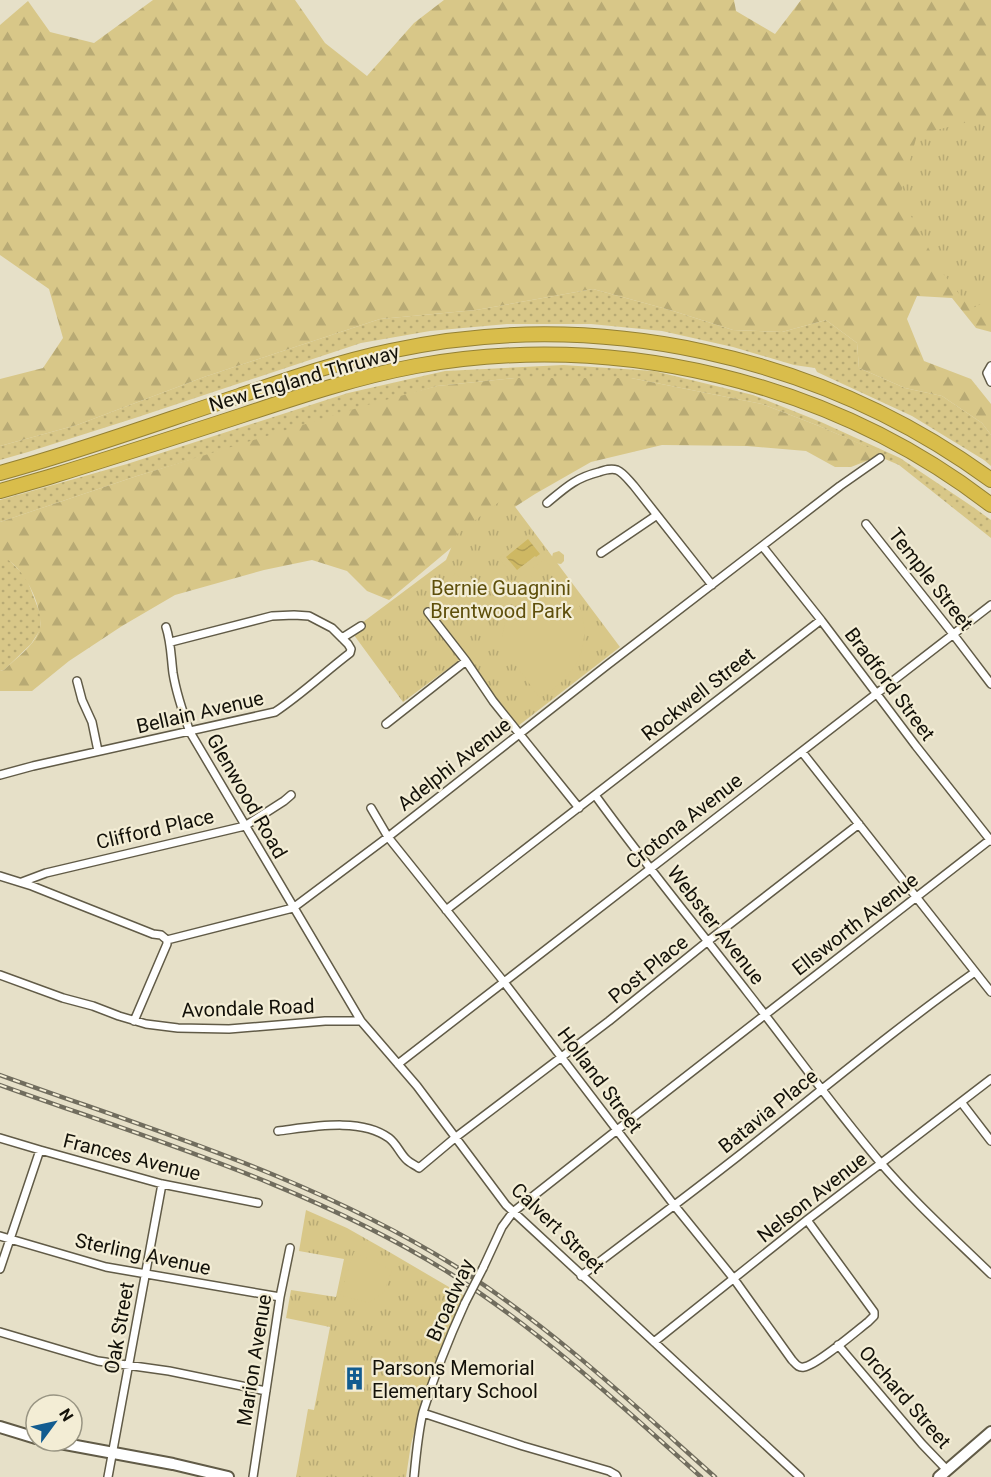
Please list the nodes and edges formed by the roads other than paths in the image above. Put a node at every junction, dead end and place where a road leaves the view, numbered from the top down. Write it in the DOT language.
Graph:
graph roads {
  1 [pos="991,366"];
  2 [pos="991,382"];
  3 [pos="880,458"];
  4 [pos="0,473"];
  5 [pos="991,480"];
  6 [pos="0,490"];
  7 [pos="547,503"];
  8 [pos="991,505"];
  9 [pos="657,515"];
  10 [pos="866,524"];
  11 [pos="763,547"];
  12 [pos="601,553"];
  13 [pos="712,585"];
  14 [pos="991,605"];
  15 [pos="428,612"];
  16 [pos="821,620"];
  17 [pos="361,626"];
  18 [pos="166,627"];
  19 [pos="953,634"];
  20 [pos="342,638"];
  21 [pos="171,642"];
  22 [pos="466,661"];
  23 [pos="77,681"];
  24 [pos="991,684"];
  25 [pos="877,694"];
  26 [pos="386,724"];
  27 [pos="190,732"];
  28 [pos="520,734"];
  29 [pos="98,752"];
  30 [pos="802,752"];
  31 [pos="0,775"];
  32 [pos="291,795"];
  33 [pos="596,795"];
  34 [pos="371,808"];
  35 [pos="579,808"];
  36 [pos="859,824"];
  37 [pos="245,826"];
  38 [pos="387,837"];
  39 [pos="991,840"];
  40 [pos="650,869"];
  41 [pos="0,876"];
  42 [pos="21,883"];
  43 [pos="917,897"];
  44 [pos="293,908"];
  45 [pos="446,910"];
  46 [pos="167,940"];
  47 [pos="708,941"];
  48 [pos="975,972"];
  49 [pos="0,975"];
  50 [pos="504,982"];
  51 [pos="991,992"];
  52 [pos="765,1014"];
  53 [pos="134,1021"];
  54 [pos="361,1021"];
  55 [pos="562,1057"];
  56 [pos="398,1064"];
  57 [pos="991,1078"];
  58 [pos="821,1089"];
  59 [pos="961,1102"];
  60 [pos="617,1130"];
  61 [pos="278,1131"];
  62 [pos="456,1137"];
  63 [pos="0,1138"];
  64 [pos="991,1141"];
  65 [pos="40,1150"];
  66 [pos="881,1164"];
  67 [pos="162,1184"];
  68 [pos="258,1203"];
  69 [pos="674,1205"];
  70 [pos="513,1212"];
  71 [pos="807,1220"];
  72 [pos="0,1236"];
  73 [pos="10,1239"];
  74 [pos="290,1248"];
  75 [pos="0,1269"];
  76 [pos="146,1274"];
  77 [pos="991,1274"];
  78 [pos="581,1276"];
  79 [pos="734,1280"];
  80 [pos="280,1297"];
  81 [pos="0,1332"];
  82 [pos="654,1342"];
  83 [pos="838,1345"];
  84 [pos="129,1365"];
  85 [pos="266,1391"];
  86 [pos="423,1413"];
  87 [pos="0,1427"];
  88 [pos="991,1432"];
  89 [pos="24,1434"];
  90 [pos="84,1448"];
  91 [pos="112,1453"];
  92 [pos="943,1473"];
  93 [pos="108,1477"];
  94 [pos="228,1477"];
  95 [pos="253,1477"];
  96 [pos="414,1477"];
  97 [pos="617,1477"];
  98 [pos="800,1477"];
  1 -- 2 [label="street"];
  3 -- 11 [label="street, Adelphi Avenue"];
  4 -- 5 [label="highway, New England Thruway"];
  6 -- 8 [label="highway, New England Thruway"];
  7 -- 9 [label="street"];
  9 -- 12 [label="street"];
  9 -- 13 [label="street"];
  10 -- 19 [label="street, Temple Street"];
  11 -- 13 [label="street, Adelphi Avenue"];
  11 -- 16 [label="street, Bradford Street"];
  13 -- 28 [label="street, Adelphi Avenue"];
  14 -- 19 [label="street, Crotona Avenue"];
  15 -- 22 [label="street"];
  16 -- 25 [label="street, Bradford Street"];
  16 -- 33 [label="street, Rockwell Street"];
  17 -- 20 [label="street"];
  18 -- 21 [label="street, Glenwood Road"];
  19 -- 24 [label="street, Temple Street"];
  19 -- 25 [label="street, Crotona Avenue"];
  20 -- 21 [label="street"];
  20 -- 27 [label="street, Bellain Avenue"];
  21 -- 27 [label="street, Glenwood Road"];
  22 -- 26 [label="street"];
  22 -- 28 [label="street"];
  23 -- 29 [label="street"];
  25 -- 30 [label="street, Crotona Avenue"];
  25 -- 39 [label="street, Bradford Street"];
  27 -- 29 [label="street, Bellain Avenue"];
  27 -- 37 [label="street, Glenwood Road"];
  28 -- 35 [label="street"];
  28 -- 38 [label="street, Adelphi Avenue"];
  29 -- 31 [label="street, Bellain Avenue"];
  30 -- 36 [label="street"];
  30 -- 40 [label="street, Crotona Avenue"];
  32 -- 37 [label="street, Clifford Place"];
  33 -- 35 [label="street"];
  33 -- 40 [label="street, Webster Avenue"];
  34 -- 38 [label="street, Holland Street"];
  35 -- 45 [label="street"];
  36 -- 43 [label="street"];
  36 -- 47 [label="street, Post Place"];
  37 -- 42 [label="street, Clifford Place"];
  37 -- 44 [label="street, Glenwood Road"];
  38 -- 44 [label="street, Adelphi Avenue"];
  38 -- 45 [label="street, Holland Street"];
  39 -- 43 [label="street, Ellsworth Avenue"];
  40 -- 47 [label="street, Webster Avenue"];
  40 -- 50 [label="street, Crotona Avenue"];
  41 -- 42 [label="street"];
  42 -- 46 [label="street"];
  43 -- 48 [label="street"];
  43 -- 52 [label="street, Ellsworth Avenue"];
  44 -- 46 [label="street, Adelphi Avenue"];
  44 -- 54 [label="street, Calvert Street"];
  45 -- 50 [label="street, Holland Street"];
  46 -- 53 [label="street"];
  47 -- 52 [label="street, Webster Avenue"];
  47 -- 55 [label="street, Post Place"];
  48 -- 51 [label="street"];
  48 -- 58 [label="street, Batavia Place"];
  49 -- 53 [label="street, Avondale Road"];
  50 -- 55 [label="street, Holland Street"];
  50 -- 56 [label="street, Crotona Avenue"];
  52 -- 58 [label="street, Webster Avenue"];
  52 -- 60 [label="street, Ellsworth Avenue"];
  53 -- 54 [label="street, Avondale Road"];
  54 -- 56 [label="street, Calvert Street"];
  55 -- 60 [label="street, Holland Street"];
  55 -- 62 [label="street, Post Place"];
  56 -- 62 [label="street, Calvert Street"];
  57 -- 59 [label="street, Nelson Avenue"];
  58 -- 66 [label="street, Webster Avenue"];
  58 -- 69 [label="street, Batavia Place"];
  59 -- 64 [label="street"];
  59 -- 66 [label="street, Nelson Avenue"];
  60 -- 69 [label="street, Holland Street"];
  60 -- 70 [label="street, Ellsworth Avenue"];
  61 -- 62 [label="street, Post Place"];
  62 -- 70 [label="street, Calvert Street"];
  63 -- 65 [label="street, Frances Avenue"];
  65 -- 67 [label="street, Frances Avenue"];
  65 -- 73 [label="street"];
  66 -- 71 [label="street, Nelson Avenue"];
  66 -- 77 [label="street, Webster Avenue"];
  67 -- 68 [label="street, Frances Avenue"];
  67 -- 76 [label="street, Oak Street"];
  69 -- 78 [label="street, Batavia Place"];
  69 -- 79 [label="street, Holland Street"];
  70 -- 78 [label="street, Calvert Street"];
  70 -- 86 [label="street, Broadway, bridge"];
  71 -- 79 [label="street, Nelson Avenue"];
  71 -- 83 [label="street"];
  72 -- 73 [label="street, Sterling Avenue"];
  73 -- 75 [label="street"];
  73 -- 76 [label="street, Sterling Avenue"];
  74 -- 80 [label="street, Marion Avenue"];
  76 -- 80 [label="street, Sterling Avenue"];
  76 -- 84 [label="street, Oak Street"];
  78 -- 82 [label="street, Calvert Street"];
  79 -- 82 [label="street, Nelson Avenue"];
  79 -- 83 [label="street, Holland Street"];
  80 -- 85 [label="street, Marion Avenue"];
  81 -- 84 [label="street"];
  82 -- 98 [label="street, Calvert Street"];
  83 -- 92 [label="street, Orchard Street"];
  84 -- 85 [label="street"];
  84 -- 91 [label="street, Oak Street"];
  85 -- 95 [label="street, Marion Avenue"];
  86 -- 96 [label="street, Broadway"];
  86 -- 97 [label="street"];
  87 -- 89 [label="street"];
  88 -- 92 [label="street"];
  90 -- 91 [label="street"];
  91 -- 93 [label="street, Oak Street"];
  91 -- 94 [label="street"];
}
